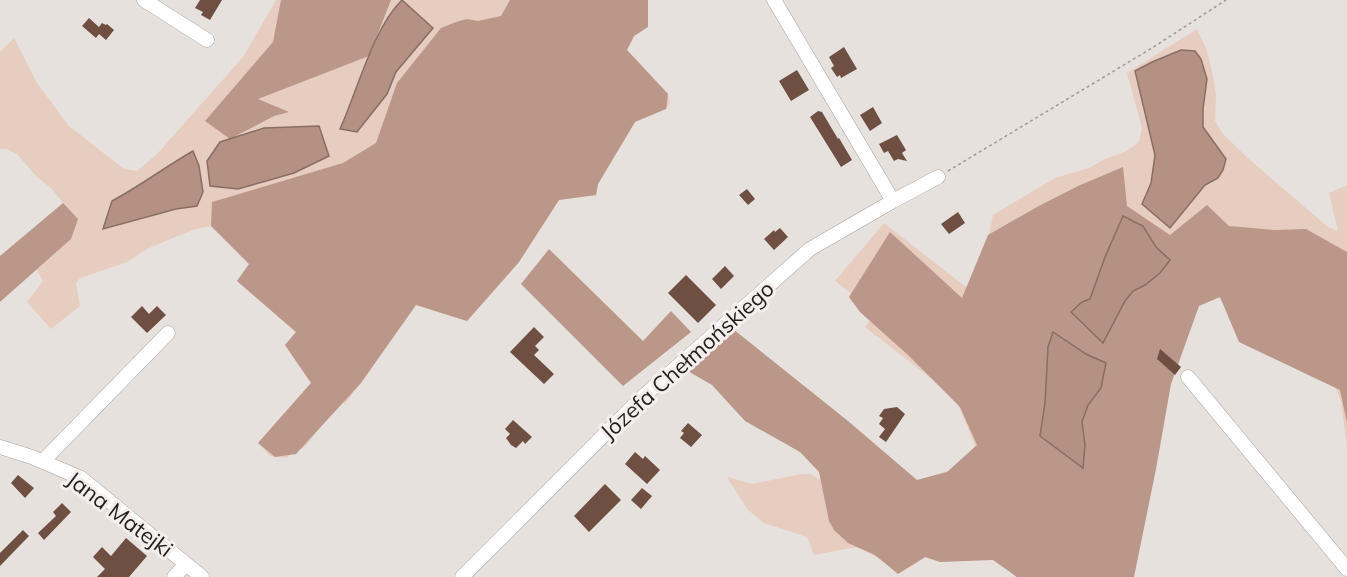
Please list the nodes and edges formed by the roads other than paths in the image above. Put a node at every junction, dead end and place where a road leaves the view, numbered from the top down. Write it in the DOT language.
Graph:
graph roads {
  1 [pos="144,0"];
  2 [pos="774,0"];
  3 [pos="207,40"];
  4 [pos="937,177"];
  5 [pos="893,201"];
  6 [pos="168,333"];
  7 [pos="1188,377"];
  8 [pos="0,447"];
  9 [pos="43,461"];
  10 [pos="186,564"];
  11 [pos="1347,569"];
  12 [pos="174,577"];
  13 [pos="202,577"];
  14 [pos="462,577"];
  1 -- 3 [label="street"];
  2 -- 5 [label="street"];
  4 -- 5 [label="street, Józefa Chełmońskiego"];
  5 -- 14 [label="street, Józefa Chełmońskiego"];
  6 -- 9 [label="street"];
  7 -- 11 [label="street"];
  8 -- 9 [label="street, Jana Matejki"];
  9 -- 10 [label="street, Jana Matejki"];
  10 -- 12 [label="street"];
  10 -- 13 [label="street, Jana Matejki"];
}
